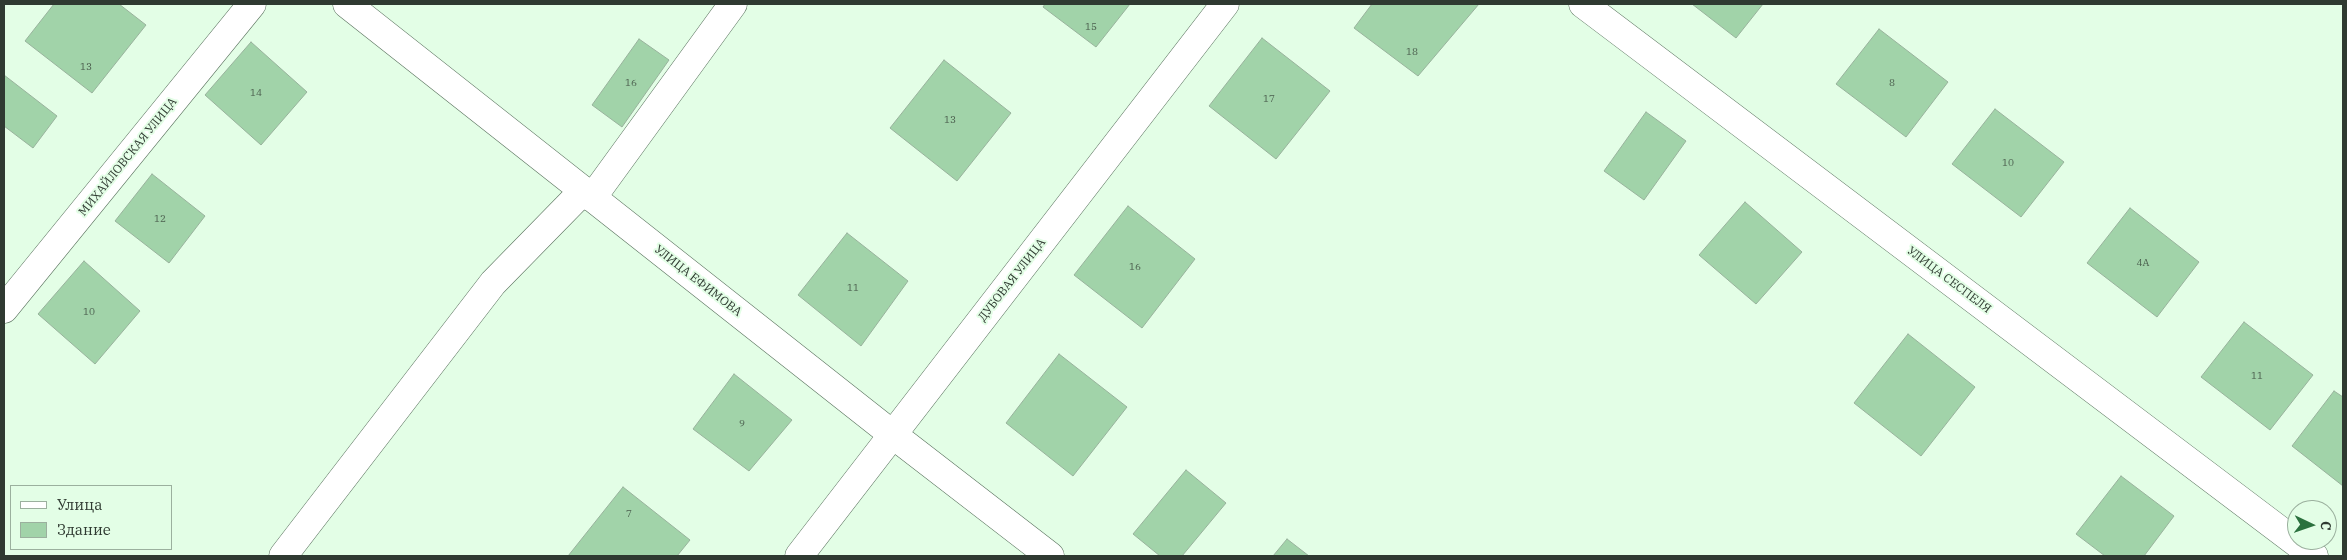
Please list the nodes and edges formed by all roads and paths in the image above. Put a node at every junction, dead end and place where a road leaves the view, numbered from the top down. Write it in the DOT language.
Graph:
graph roads {
  1 [pos="252,4"];
  2 [pos="347,4"];
  3 [pos="733,4"];
  4 [pos="1225,4"];
  5 [pos="1583,4"];
  6 [pos="588,194"];
  7 [pos="4,309"];
  8 [pos="892,434"];
  9 [pos="283,556"];
  10 [pos="799,556"];
  11 [pos="1050,556"];
  12 [pos="2314,556"];
  1 -- 7 [label="street, МИХАЙЛОВСКАЯ УЛИЦА"];
  2 -- 6 [label="street, УЛИЦА ЕФИМОВА"];
  3 -- 6 [label="street"];
  4 -- 8 [label="street, ДУБОВАЯ УЛИЦА"];
  5 -- 12 [label="street, УЛИЦА СЕСПЕЛЯ"];
  6 -- 8 [label="street, УЛИЦА ЕФИМОВА"];
  6 -- 9 [label="street"];
  8 -- 10 [label="street, ДУБОВАЯ УЛИЦА"];
  8 -- 11 [label="street, УЛИЦА ЕФИМОВА"];
}
